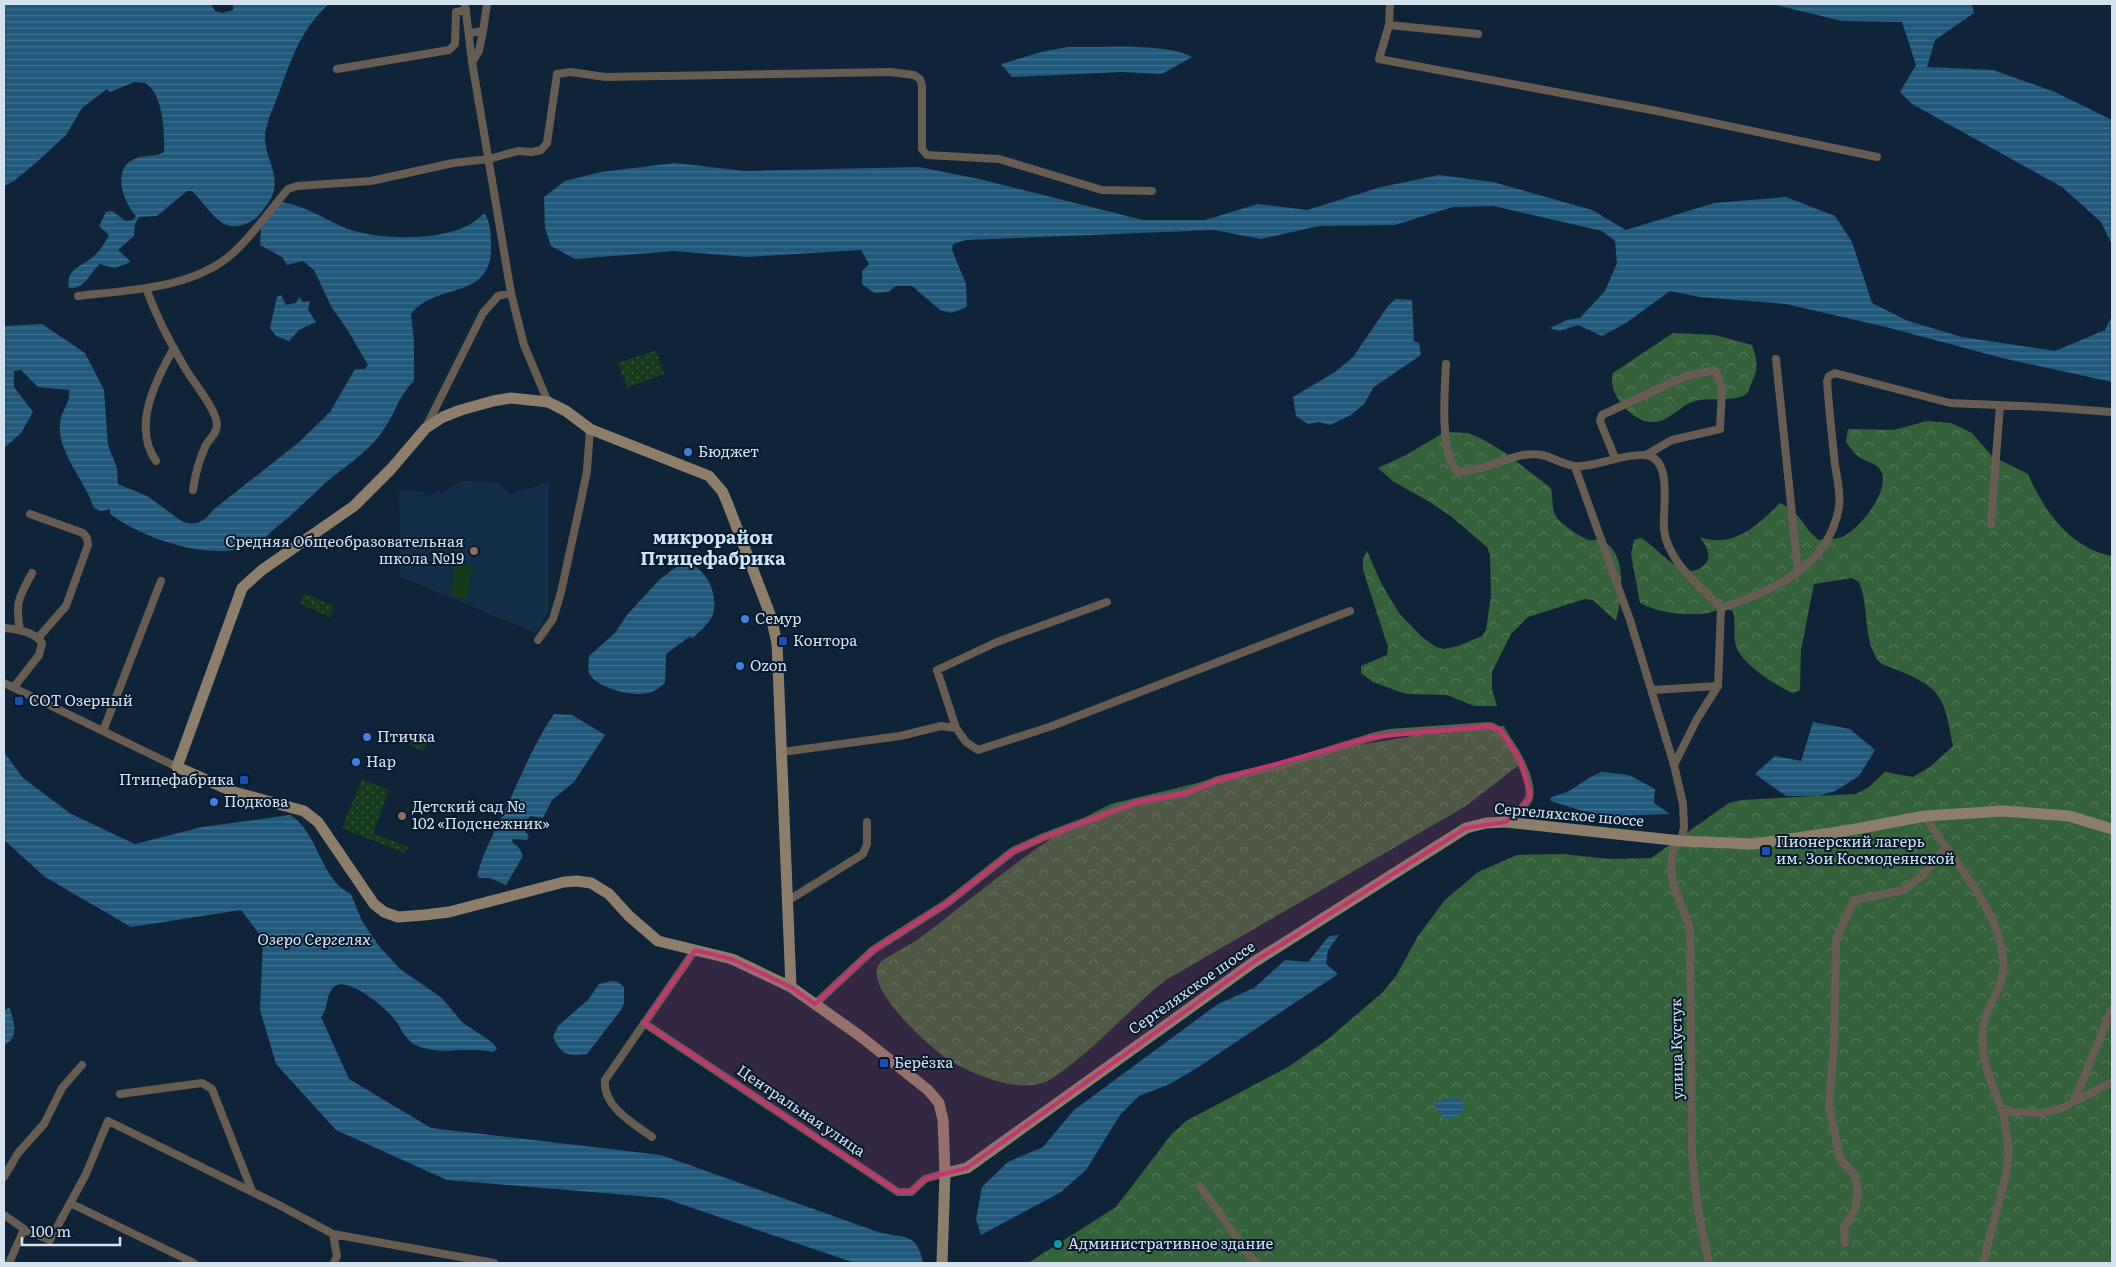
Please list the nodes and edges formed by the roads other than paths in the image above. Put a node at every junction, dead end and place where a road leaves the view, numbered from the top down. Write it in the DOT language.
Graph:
graph roads {
  1 [pos="487,4"];
  2 [pos="1390,4"];
  3 [pos="465,7"];
  4 [pos="1389,25"];
  5 [pos="483,31"];
  6 [pos="470,33"];
  7 [pos="1478,34"];
  8 [pos="472,62"];
  9 [pos="337,69"];
  10 [pos="1877,157"];
  11 [pos="489,160"];
  12 [pos="1152,191"];
  13 [pos="146,288"];
  14 [pos="511,293"];
  15 [pos="78,296"];
  16 [pos="174,348"];
  17 [pos="1776,359"];
  18 [pos="1446,364"];
  19 [pos="548,402"];
  20 [pos="2000,405"];
  21 [pos="2112,412"];
  22 [pos="426,428"];
  23 [pos="590,429"];
  24 [pos="1646,455"];
  25 [pos="1615,458"];
  26 [pos="156,462"];
  27 [pos="1575,467"];
  28 [pos="193,490"];
  29 [pos="30,514"];
  30 [pos="1991,524"];
  31 [pos="1798,572"];
  32 [pos="32,573"];
  33 [pos="161,582"];
  34 [pos="1107,602"];
  35 [pos="1721,608"];
  36 [pos="1350,611"];
  37 [pos="4,628"];
  38 [pos="20,630"];
  39 [pos="38,638"];
  40 [pos="538,640"];
  41 [pos="4,683"];
  42 [pos="1718,686"];
  43 [pos="14,687"];
  44 [pos="1653,690"];
  45 [pos="956,728"];
  46 [pos="103,731"];
  47 [pos="782,752"];
  48 [pos="1674,765"];
  49 [pos="177,767"];
  50 [pos="1925,816"];
  51 [pos="867,822"];
  52 [pos="1506,822"];
  53 [pos="2112,829"];
  54 [pos="1681,841"];
  55 [pos="1945,849"];
  56 [pos="789,900"];
  57 [pos="695,950"];
  58 [pos="791,987"];
  59 [pos="815,1004"];
  60 [pos="2112,1009"];
  61 [pos="644,1023"];
  62 [pos="82,1065"];
  63 [pos="2112,1082"];
  64 [pos="120,1094"];
  65 [pos="2074,1101"];
  66 [pos="2002,1112"];
  67 [pos="652,1137"];
  68 [pos="945,1173"];
  69 [pos="4,1177"];
  70 [pos="1200,1186"];
  71 [pos="252,1191"];
  72 [pos="70,1203"];
  73 [pos="4,1215"];
  74 [pos="24,1229"];
  75 [pos="333,1234"];
  76 [pos="1845,1243"];
  77 [pos="9,1263"];
  78 [pos="194,1263"];
  79 [pos="334,1263"];
  80 [pos="494,1263"];
  81 [pos="942,1263"];
  82 [pos="1257,1263"];
  83 [pos="1709,1263"];
  84 [pos="1983,1263"];
  1 -- 5 [label="street"];
  2 -- 4 [label="street"];
  3 -- 6 [label="street"];
  3 -- 9 [label="street"];
  4 -- 7 [label="street"];
  4 -- 10 [label="street"];
  5 -- 6 [label="street"];
  5 -- 8 [label="street"];
  6 -- 8 [label="street"];
  8 -- 11 [label="street"];
  11 -- 12 [label="street"];
  11 -- 13 [label="street"];
  11 -- 14 [label="street"];
  13 -- 15 [label="street"];
  13 -- 16 [label="street"];
  14 -- 19 [label="street"];
  14 -- 22 [label="street"];
  16 -- 26 [label="street"];
  16 -- 28 [label="street"];
  17 -- 31 [label="street"];
  18 -- 27 [label="street"];
  19 -- 22 [label="street"];
  19 -- 23 [label="street"];
  20 -- 21 [label="street"];
  20 -- 30 [label="street"];
  20 -- 31 [label="street"];
  22 -- 49 [label="street"];
  23 -- 40 [label="street"];
  23 -- 47 [label="street"];
  24 -- 25 [label="street"];
  24 -- 25 [label="street"];
  24 -- 35 [label="street"];
  25 -- 27 [label="street"];
  27 -- 44 [label="street, улица Кустук"];
  29 -- 39 [label="street"];
  31 -- 35 [label="street"];
  32 -- 38 [label="street"];
  33 -- 46 [label="street"];
  34 -- 45 [label="street"];
  35 -- 42 [label="street"];
  36 -- 45 [label="street"];
  37 -- 38 [label="street"];
  38 -- 39 [label="street"];
  39 -- 43 [label="street"];
  41 -- 43 [label="street"];
  42 -- 44 [label="street"];
  42 -- 48 [label="street"];
  43 -- 46 [label="street"];
  44 -- 48 [label="street, улица Кустук"];
  45 -- 47 [label="street"];
  46 -- 49 [label="street"];
  47 -- 56 [label="street"];
  48 -- 54 [label="street, улица Кустук"];
  49 -- 57 [label="street"];
  50 -- 53 [label="street, Сергеляхское шоссе"];
  50 -- 54 [label="street, Сергеляхское шоссе"];
  50 -- 55 [label="street"];
  51 -- 56 [label="street"];
  52 -- 54 [label="street, Сергеляхское шоссе"];
  52 -- 59 [label="street"];
  52 -- 68 [label="street, Сергеляхское шоссе"];
  54 -- 83 [label="street, улица Кустук"];
  55 -- 66 [label="street"];
  55 -- 76 [label="street"];
  56 -- 58 [label="street"];
  57 -- 58 [label="street"];
  57 -- 61 [label="street"];
  58 -- 59 [label="street"];
  59 -- 68 [label="street"];
  60 -- 65 [label="street"];
  61 -- 67 [label="street"];
  61 -- 68 [label="street, Центральная улица"];
  62 -- 69 [label="street"];
  63 -- 65 [label="street"];
  64 -- 71 [label="street"];
  65 -- 66 [label="street"];
  66 -- 84 [label="street"];
  68 -- 81 [label="street"];
  70 -- 82 [label="street"];
  71 -- 72 [label="street"];
  71 -- 75 [label="street"];
  72 -- 74 [label="street"];
  72 -- 78 [label="street"];
  73 -- 74 [label="street"];
  74 -- 77 [label="street"];
  75 -- 79 [label="street"];
  75 -- 80 [label="street"];
}
